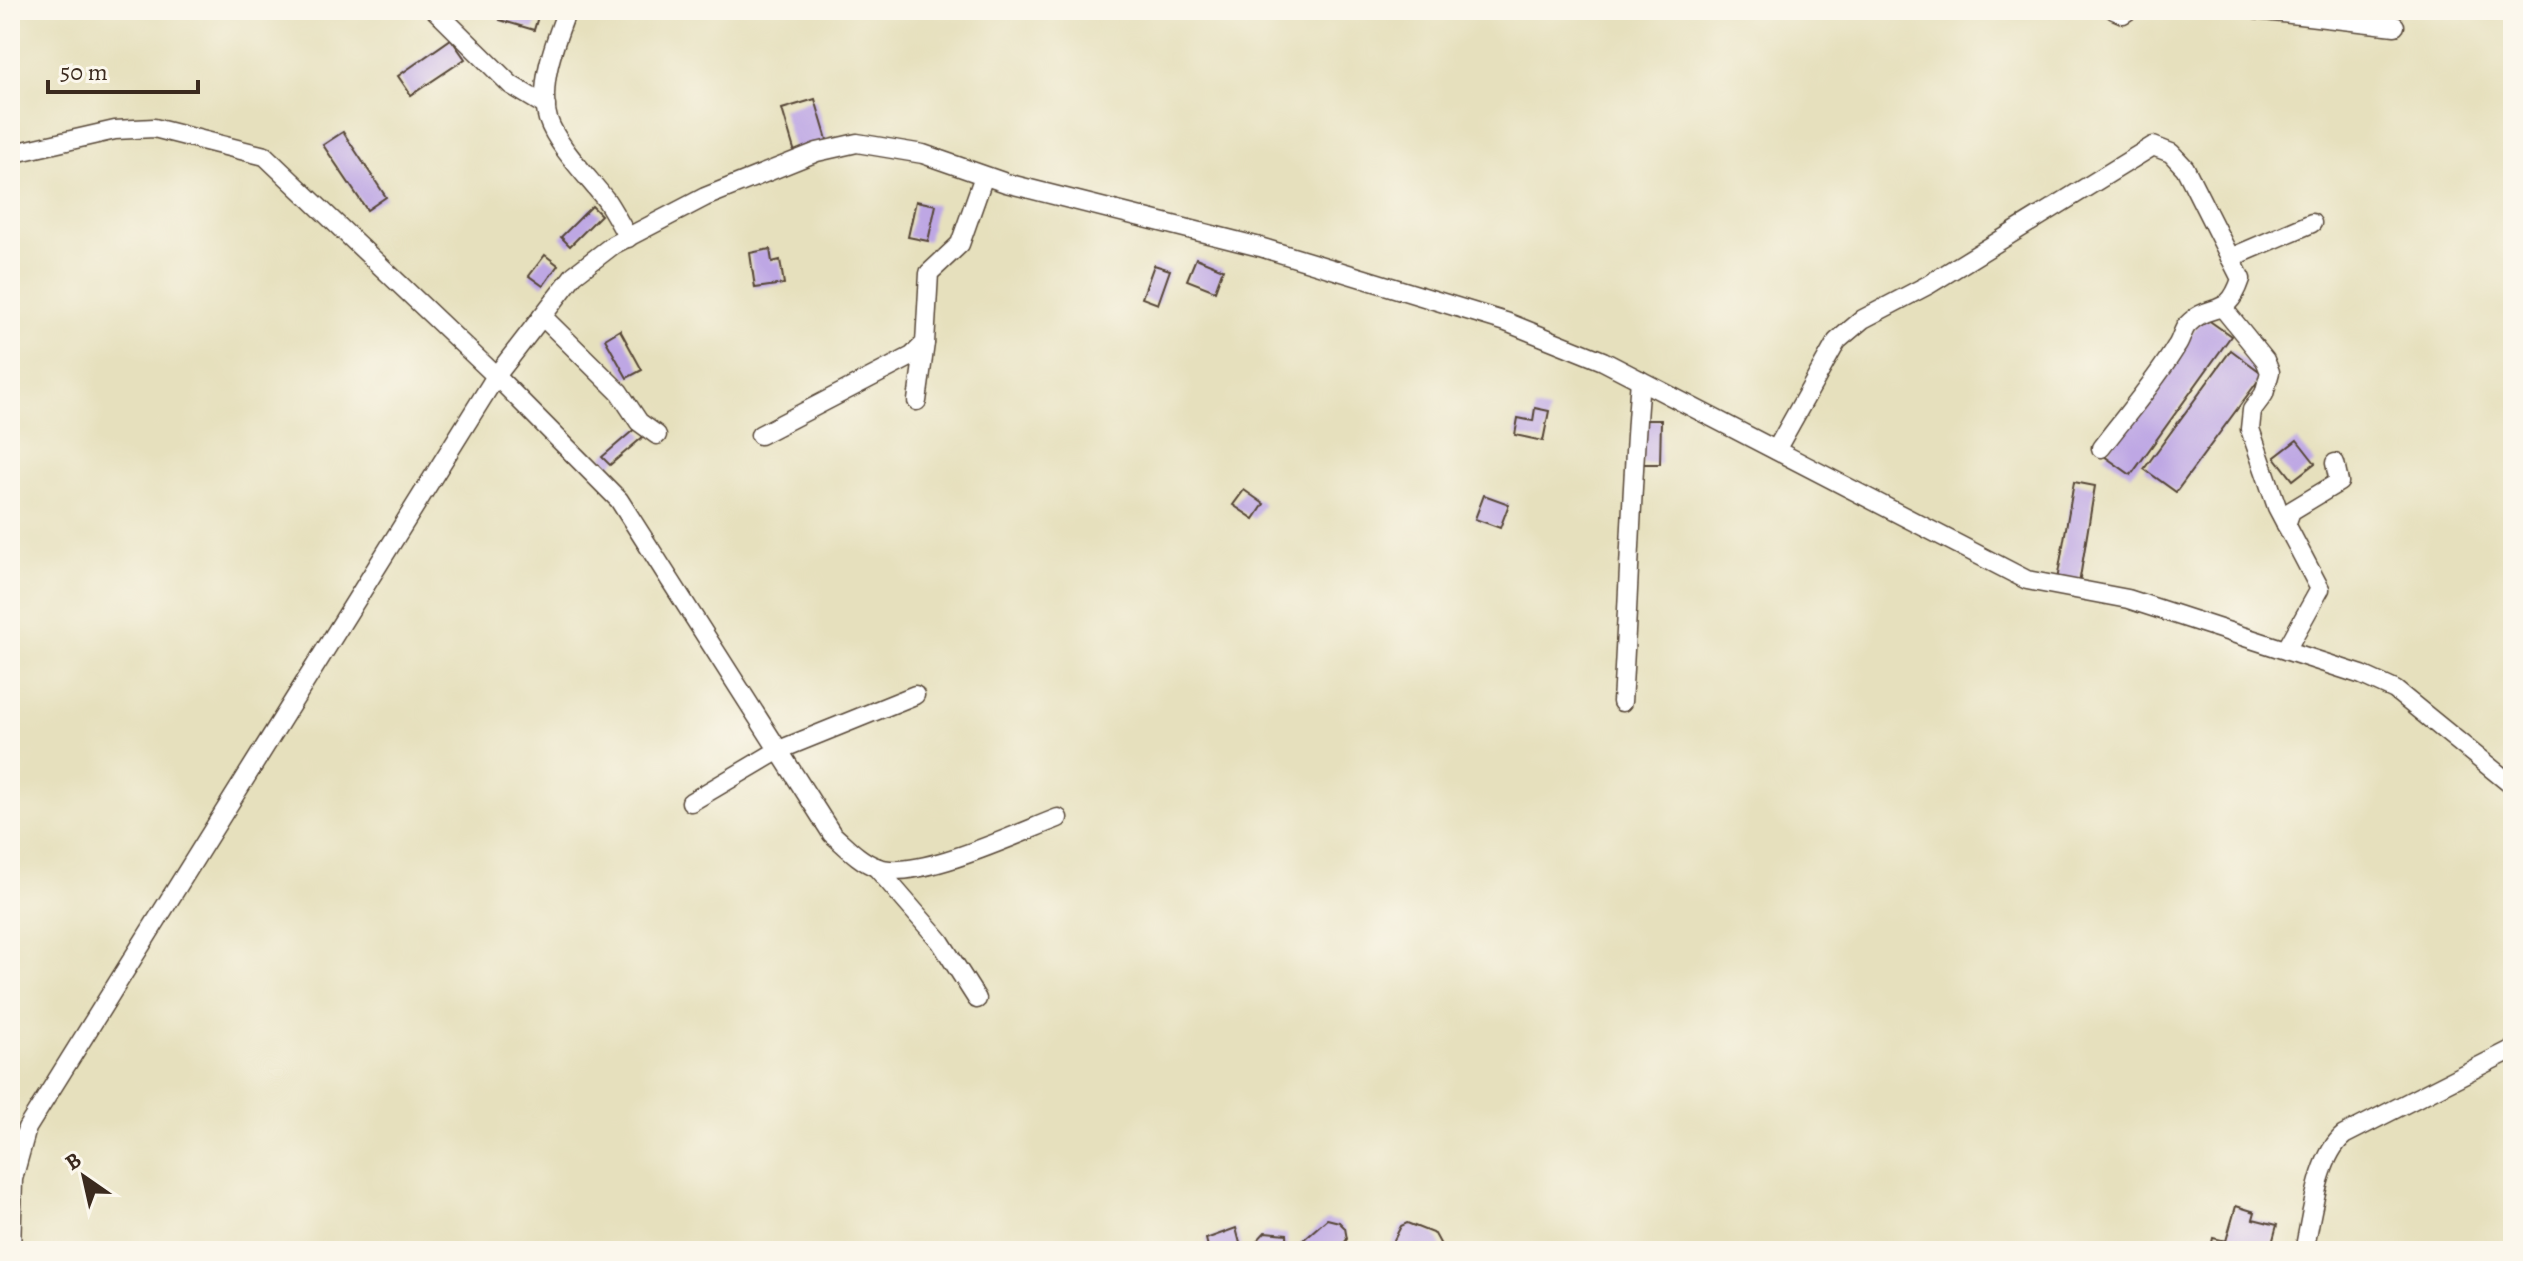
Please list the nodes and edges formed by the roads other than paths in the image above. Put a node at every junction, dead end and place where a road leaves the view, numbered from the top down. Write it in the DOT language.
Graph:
graph roads {
  1 [pos="435,10"];
  2 [pos="567,10"];
  3 [pos="2114,10"];
  4 [pos="2129,10"];
  5 [pos="2256,10"];
  6 [pos="2395,26"];
  7 [pos="546,106"];
  8 [pos="10,154"];
  9 [pos="984,176"];
  10 [pos="2312,223"];
  11 [pos="628,238"];
  12 [pos="2230,258"];
  13 [pos="2223,308"];
  14 [pos="542,316"];
  15 [pos="925,343"];
  16 [pos="496,376"];
  17 [pos="1640,380"];
  18 [pos="917,401"];
  19 [pos="657,435"];
  20 [pos="760,435"];
  21 [pos="2101,448"];
  22 [pos="1776,450"];
  23 [pos="2335,463"];
  24 [pos="2286,525"];
  25 [pos="2286,650"];
  26 [pos="915,695"];
  27 [pos="1622,702"];
  28 [pos="779,750"];
  29 [pos="2513,786"];
  30 [pos="691,802"];
  31 [pos="1058,818"];
  32 [pos="876,867"];
  33 [pos="977,999"];
  34 [pos="2513,1049"];
  35 [pos="12,1178"];
  36 [pos="11,1251"];
  37 [pos="2304,1251"];
  1 -- 7 [label="street"];
  2 -- 7 [label="street"];
  3 -- 4 [label="street"];
  5 -- 6 [label="street"];
  7 -- 11 [label="street"];
  8 -- 16 [label="street"];
  9 -- 11 [label="street"];
  9 -- 15 [label="street"];
  9 -- 17 [label="street"];
  10 -- 12 [label="street"];
  11 -- 14 [label="street"];
  12 -- 13 [label="street"];
  12 -- 22 [label="street"];
  13 -- 21 [label="street"];
  13 -- 24 [label="street"];
  14 -- 16 [label="street"];
  14 -- 19 [label="street"];
  15 -- 18 [label="street"];
  15 -- 20 [label="street"];
  16 -- 28 [label="street"];
  16 -- 35 [label="street"];
  17 -- 22 [label="street"];
  17 -- 27 [label="street"];
  22 -- 25 [label="street"];
  23 -- 24 [label="street"];
  24 -- 25 [label="street"];
  25 -- 29 [label="street"];
  26 -- 28 [label="street"];
  28 -- 30 [label="street"];
  28 -- 32 [label="street"];
  31 -- 32 [label="street"];
  32 -- 33 [label="street"];
  34 -- 37 [label="street"];
  35 -- 36 [label="street"];
}
